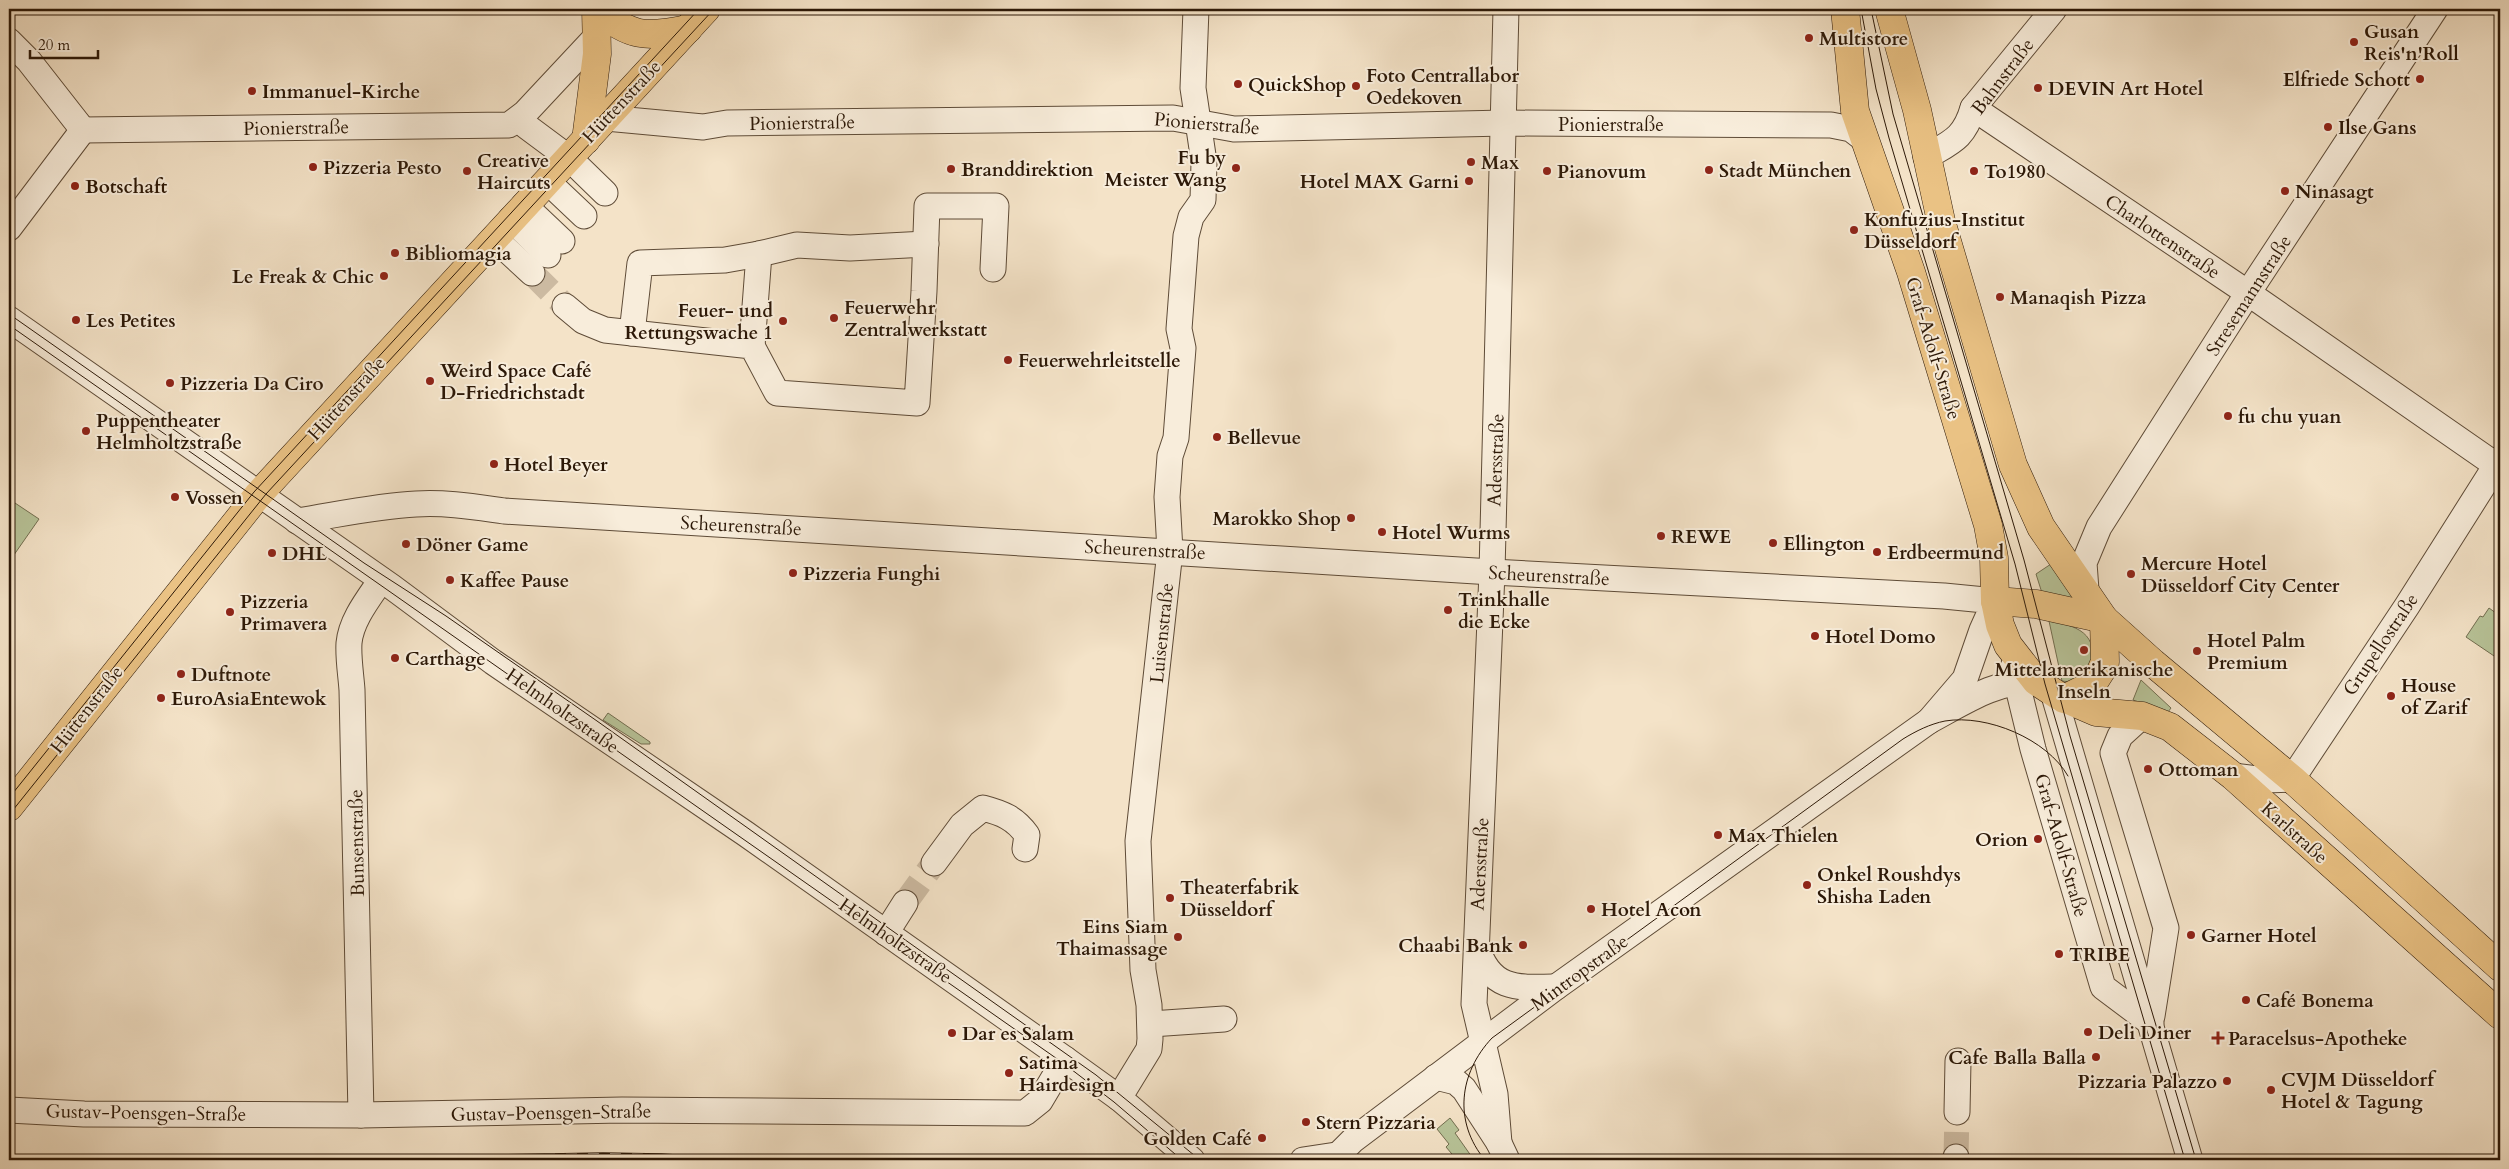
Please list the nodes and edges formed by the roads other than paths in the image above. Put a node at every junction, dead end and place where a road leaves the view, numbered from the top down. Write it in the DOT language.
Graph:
graph roads {
  1 [pos="596,9"];
  2 [pos="706,9"];
  3 [pos="1196,9"];
  4 [pos="1506,9"];
  5 [pos="1846,9"];
  6 [pos="1889,9"];
  7 [pos="2054,9"];
  8 [pos="2435,9"];
  9 [pos="688,28"];
  10 [pos="596,36"];
  11 [pos="9,42"];
  12 [pos="1973,108"];
  13 [pos="606,118"];
  14 [pos="1198,122"];
  15 [pos="1504,123"];
  16 [pos="517,126"];
  17 [pos="83,130"];
  18 [pos="1864,139"];
  19 [pos="577,149"];
  20 [pos="1926,156"];
  21 [pos="605,193"];
  22 [pos="522,207"];
  23 [pos="9,228"];
  24 [pos="926,244"];
  25 [pos="759,254"];
  26 [pos="993,270"];
  27 [pos="532,273"];
  28 [pos="2248,293"];
  29 [pos="565,306"];
  30 [pos="9,318"];
  31 [pos="632,333"];
  32 [pos="752,346"];
  33 [pos="2499,464"];
  34 [pos="258,495"];
  35 [pos="296,521"];
  36 [pos="1170,550"];
  37 [pos="1492,572"];
  38 [pos="381,580"];
  39 [pos="2086,590"];
  40 [pos="1995,601"];
  41 [pos="2104,619"];
  42 [pos="1972,664"];
  43 [pos="2043,689"];
  44 [pos="2142,716"];
  45 [pos="1929,721"];
  46 [pos="2233,776"];
  47 [pos="2292,779"];
  48 [pos="9,807"];
  49 [pos="1025,849"];
  50 [pos="934,863"];
  51 [pos="906,903"];
  52 [pos="886,933"];
  53 [pos="1476,940"];
  54 [pos="2500,967"];
  55 [pos="1556,987"];
  56 [pos="2500,1015"];
  57 [pos="1224,1019"];
  58 [pos="2151,1023"];
  59 [pos="1151,1024"];
  60 [pos="1483,1042"];
  61 [pos="1065,1059"];
  62 [pos="1958,1061"];
  63 [pos="1436,1078"];
  64 [pos="1119,1098"];
  65 [pos="9,1110"];
  66 [pos="1957,1112"];
  67 [pos="361,1116"];
  68 [pos="1503,1152"];
  69 [pos="1334,1158"];
  70 [pos="1192,1160"];
  71 [pos="1303,1160"];
  72 [pos="2190,1160"];
  1 -- 9 [label="main road"];
  1 -- 10 [label="main road"];
  2 -- 9 [label="main road, Hüttenstraße"];
  3 -- 14 [label="street, Luisenstraße"];
  4 -- 15 [label="street, Adersstraße"];
  5 -- 18 [label="main road, Graf-Adolf-Straße"];
  6 -- 20 [label="main road"];
  7 -- 12 [label="street, Bahnstraße"];
  8 -- 28 [label="street, Stresemannstraße"];
  9 -- 13 [label="main road, Hüttenstraße"];
  10 -- 16 [label="street"];
  10 -- 19 [label="main road"];
  11 -- 17 [label="street"];
  12 -- 20 [label="street, Bahnstraße"];
  12 -- 28 [label="street, Charlottenstraße"];
  13 -- 14 [label="street, Pionierstraße"];
  13 -- 19 [label="main road, Hüttenstraße"];
  14 -- 15 [label="street, Pionierstraße"];
  14 -- 36 [label="street, Luisenstraße"];
  15 -- 18 [label="street, Pionierstraße"];
  15 -- 37 [label="street, Adersstraße"];
  16 -- 17 [label="street, Pionierstraße"];
  16 -- 19 [label="street"];
  17 -- 23 [label="street"];
  18 -- 40 [label="main road, Graf-Adolf-Straße"];
  19 -- 21 [label="street"];
  19 -- 22 [label="main road, Hüttenstraße"];
  20 -- 39 [label="main road, Karlstraße"];
  22 -- 22 [label="street"];
  22 -- 27 [label="street"];
  22 -- 34 [label="main road, Hüttenstraße"];
  24 -- 25 [label="street"];
  24 -- 26 [label="street"];
  24 -- 32 [label="street"];
  25 -- 31 [label="street"];
  25 -- 32 [label="street"];
  28 -- 33 [label="street, Charlottenstraße"];
  28 -- 39 [label="street, Stresemannstraße"];
  29 -- 31 [label="street"];
  30 -- 34 [label="street, Helmholtzstraße"];
  31 -- 32 [label="street"];
  33 -- 47 [label="street, Grupellostraße"];
  34 -- 35 [label="street, Helmholtzstraße"];
  34 -- 48 [label="main road, Hüttenstraße"];
  35 -- 36 [label="street, Scheurenstraße"];
  35 -- 38 [label="street, Helmholtzstraße"];
  36 -- 37 [label="street, Scheurenstraße"];
  36 -- 59 [label="street, Luisenstraße"];
  37 -- 40 [label="street, Scheurenstraße"];
  37 -- 53 [label="street, Adersstraße"];
  38 -- 52 [label="street, Helmholtzstraße"];
  38 -- 67 [label="street, Bunsenstraße"];
  39 -- 41 [label="main road, Karlstraße"];
  40 -- 41 [label="main road"];
  40 -- 42 [label="street, Graf-Adolf-Straße"];
  40 -- 43 [label="main road, Graf-Adolf-Straße"];
  41 -- 43 [label="main road"];
  41 -- 47 [label="main road, Karlstraße"];
  42 -- 45 [label="street, Mintropstraße"];
  43 -- 44 [label="main road, Karlstraße"];
  43 -- 45 [label="street, Mintropstraße"];
  43 -- 58 [label="street, Graf-Adolf-Straße"];
  43 -- 58 [label="street, Graf-Adolf-Straße"];
  44 -- 46 [label="main road, Karlstraße"];
  44 -- 58 [label="street, Graf-Adolf-Straße"];
  45 -- 55 [label="street, Mintropstraße"];
  46 -- 47 [label="street"];
  46 -- 56 [label="main road, Karlstraße"];
  47 -- 54 [label="main road, Karlstraße"];
  49 -- 50 [label="street"];
  51 -- 52 [label="street"];
  52 -- 61 [label="street, Helmholtzstraße"];
  53 -- 55 [label="street, Adersstraße"];
  53 -- 60 [label="street, Adersstraße"];
  55 -- 60 [label="street, Mintropstraße"];
  57 -- 59 [label="street"];
  58 -- 72 [label="street, Graf-Adolf-Straße"];
  59 -- 64 [label="street, Luisenstraße"];
  60 -- 63 [label="street, Mintropstraße"];
  60 -- 68 [label="street, Adersstraße"];
  61 -- 64 [label="street, Helmholtzstraße"];
  61 -- 67 [label="street, Gustav-Poensgen-Straße"];
  62 -- 66 [label="street"];
  63 -- 68 [label="street, Adersstraße"];
  63 -- 69 [label="street, Mintropstraße"];
  64 -- 70 [label="street"];
  65 -- 67 [label="street, Gustav-Poensgen-Straße"];
  69 -- 71 [label="street"];
}
